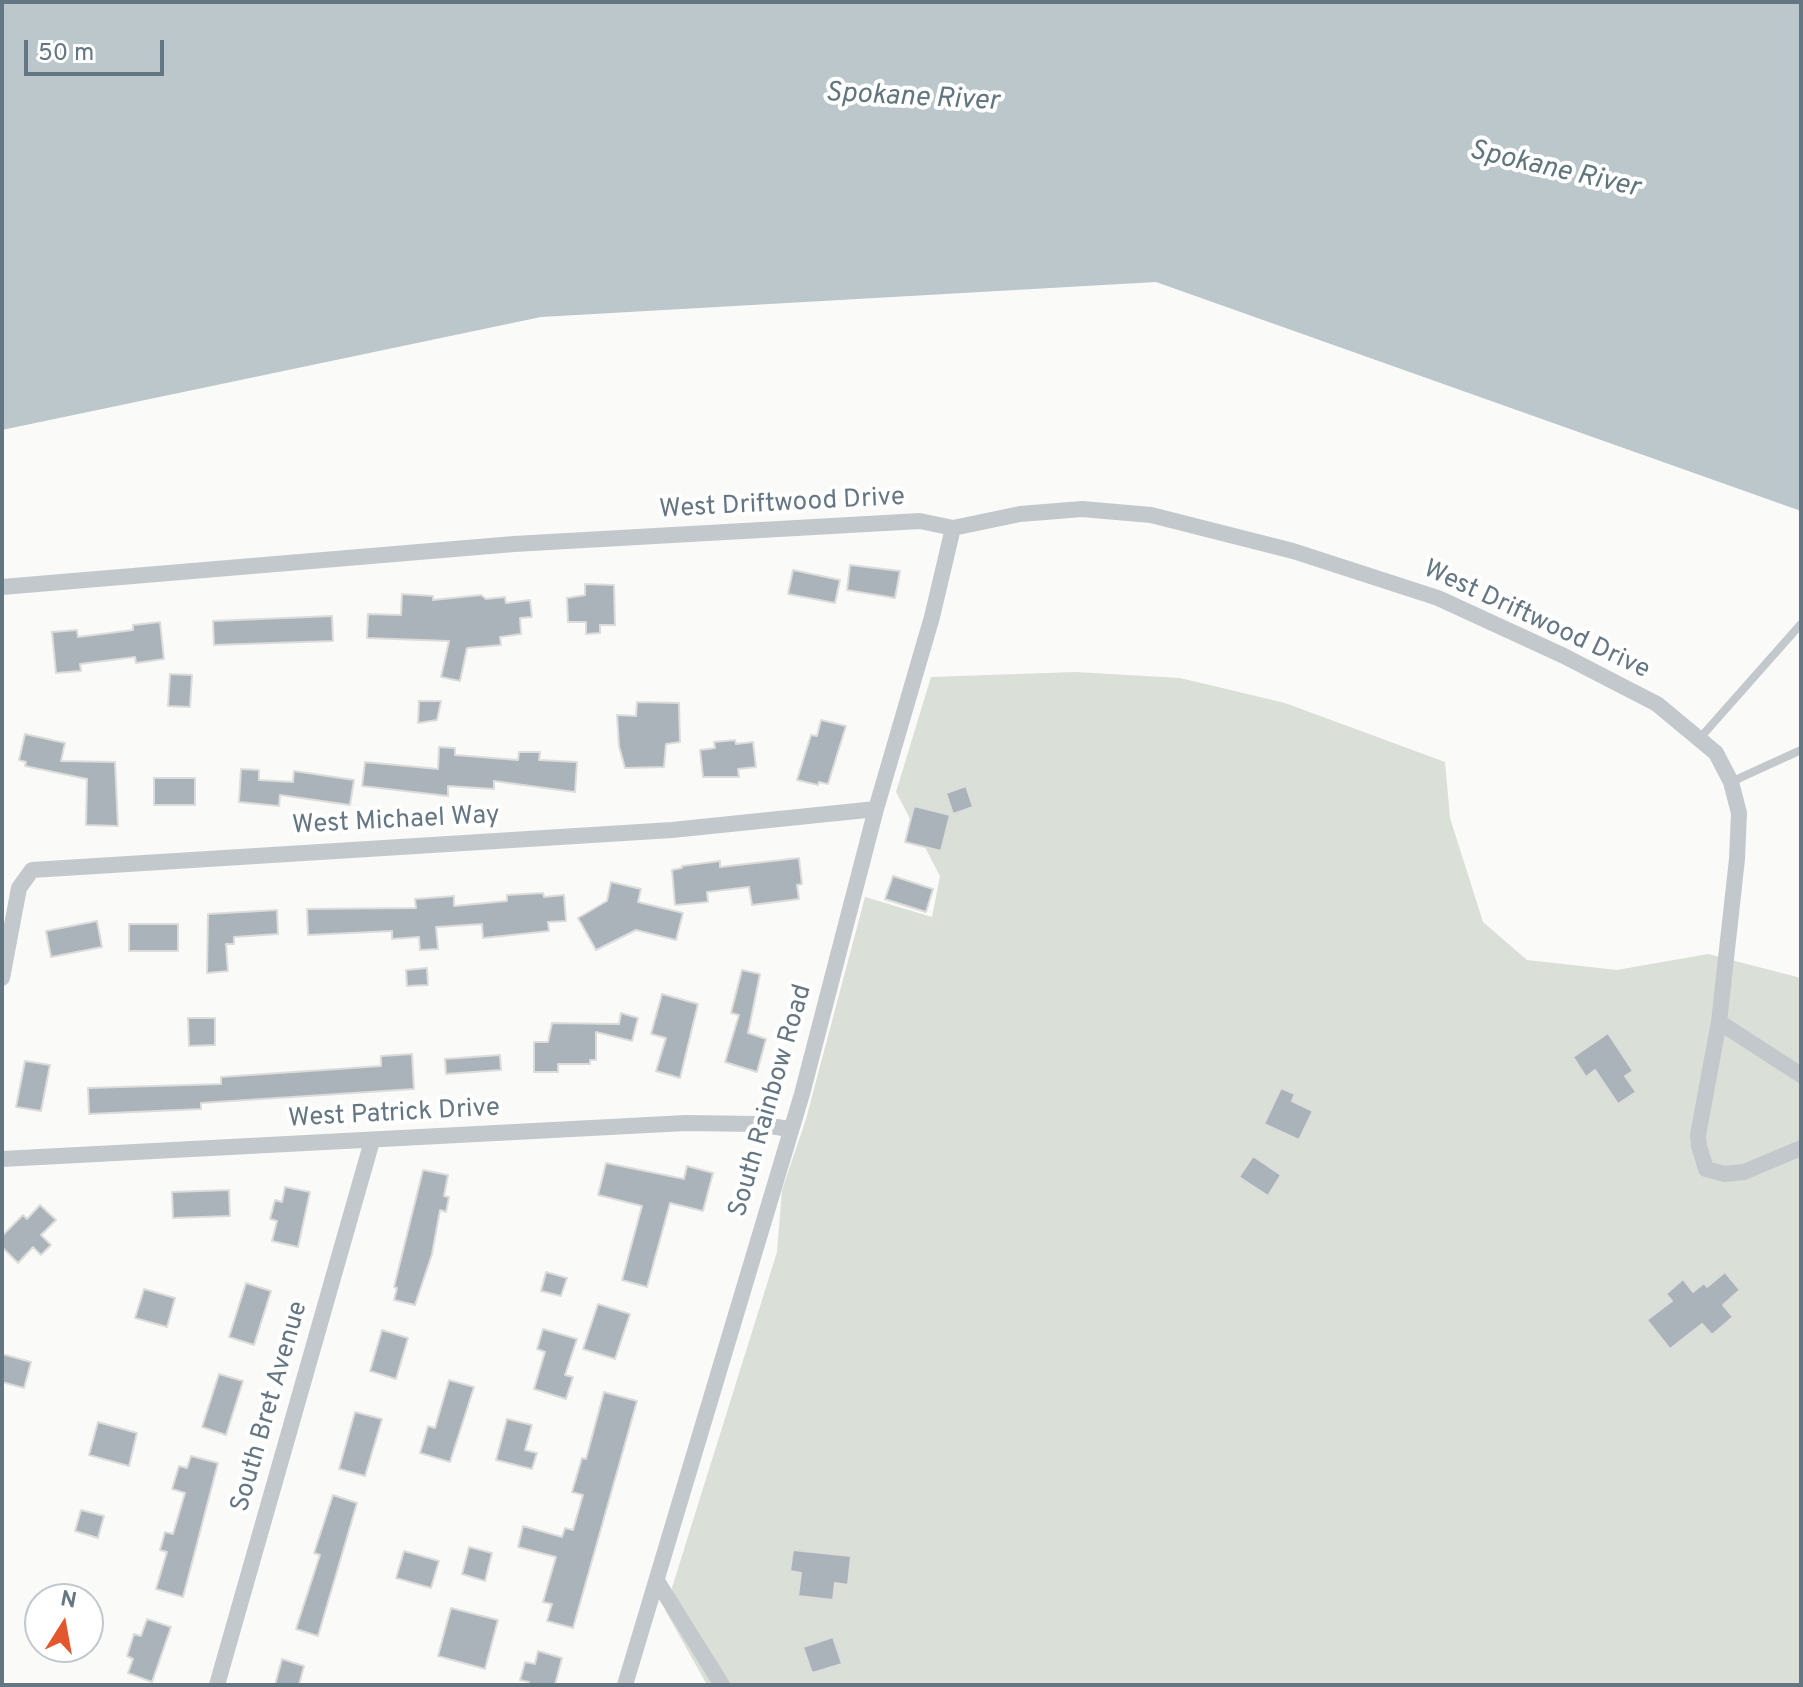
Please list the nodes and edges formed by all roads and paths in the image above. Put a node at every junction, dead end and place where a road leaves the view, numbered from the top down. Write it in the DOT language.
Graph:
graph roads {
  1 [pos="953,528"];
  2 [pos="2,587"];
  3 [pos="1801,624"];
  4 [pos="1700,738"];
  5 [pos="1801,750"];
  6 [pos="1731,782"];
  7 [pos="876,809"];
  8 [pos="2,978"];
  9 [pos="1719,1022"];
  10 [pos="1801,1075"];
  11 [pos="789,1129"];
  12 [pos="372,1141"];
  13 [pos="1801,1148"];
  14 [pos="2,1159"];
  15 [pos="657,1581"];
  16 [pos="217,1685"];
  17 [pos="625,1685"];
  18 [pos="722,1685"];
  1 -- 2 [label="street, West Driftwood Drive"];
  1 -- 4 [label="street, West Driftwood Drive"];
  1 -- 7 [label="street, South Rainbow Road"];
  3 -- 4 [label="lane"];
  4 -- 6 [label="street, West Driftwood Drive"];
  5 -- 6 [label="lane"];
  6 -- 9 [label="street, West Driftwood Drive"];
  7 -- 8 [label="street, West Michael Way"];
  7 -- 11 [label="street, South Rainbow Road"];
  9 -- 10 [label="street"];
  9 -- 13 [label="street, West Driftwood Drive"];
  11 -- 12 [label="street, West Patrick Drive"];
  11 -- 15 [label="street, South Rainbow Road"];
  12 -- 14 [label="street, West Patrick Drive"];
  12 -- 16 [label="street, South Bret Avenue"];
  15 -- 17 [label="street, South Rainbow Road"];
  15 -- 18 [label="street"];
}
